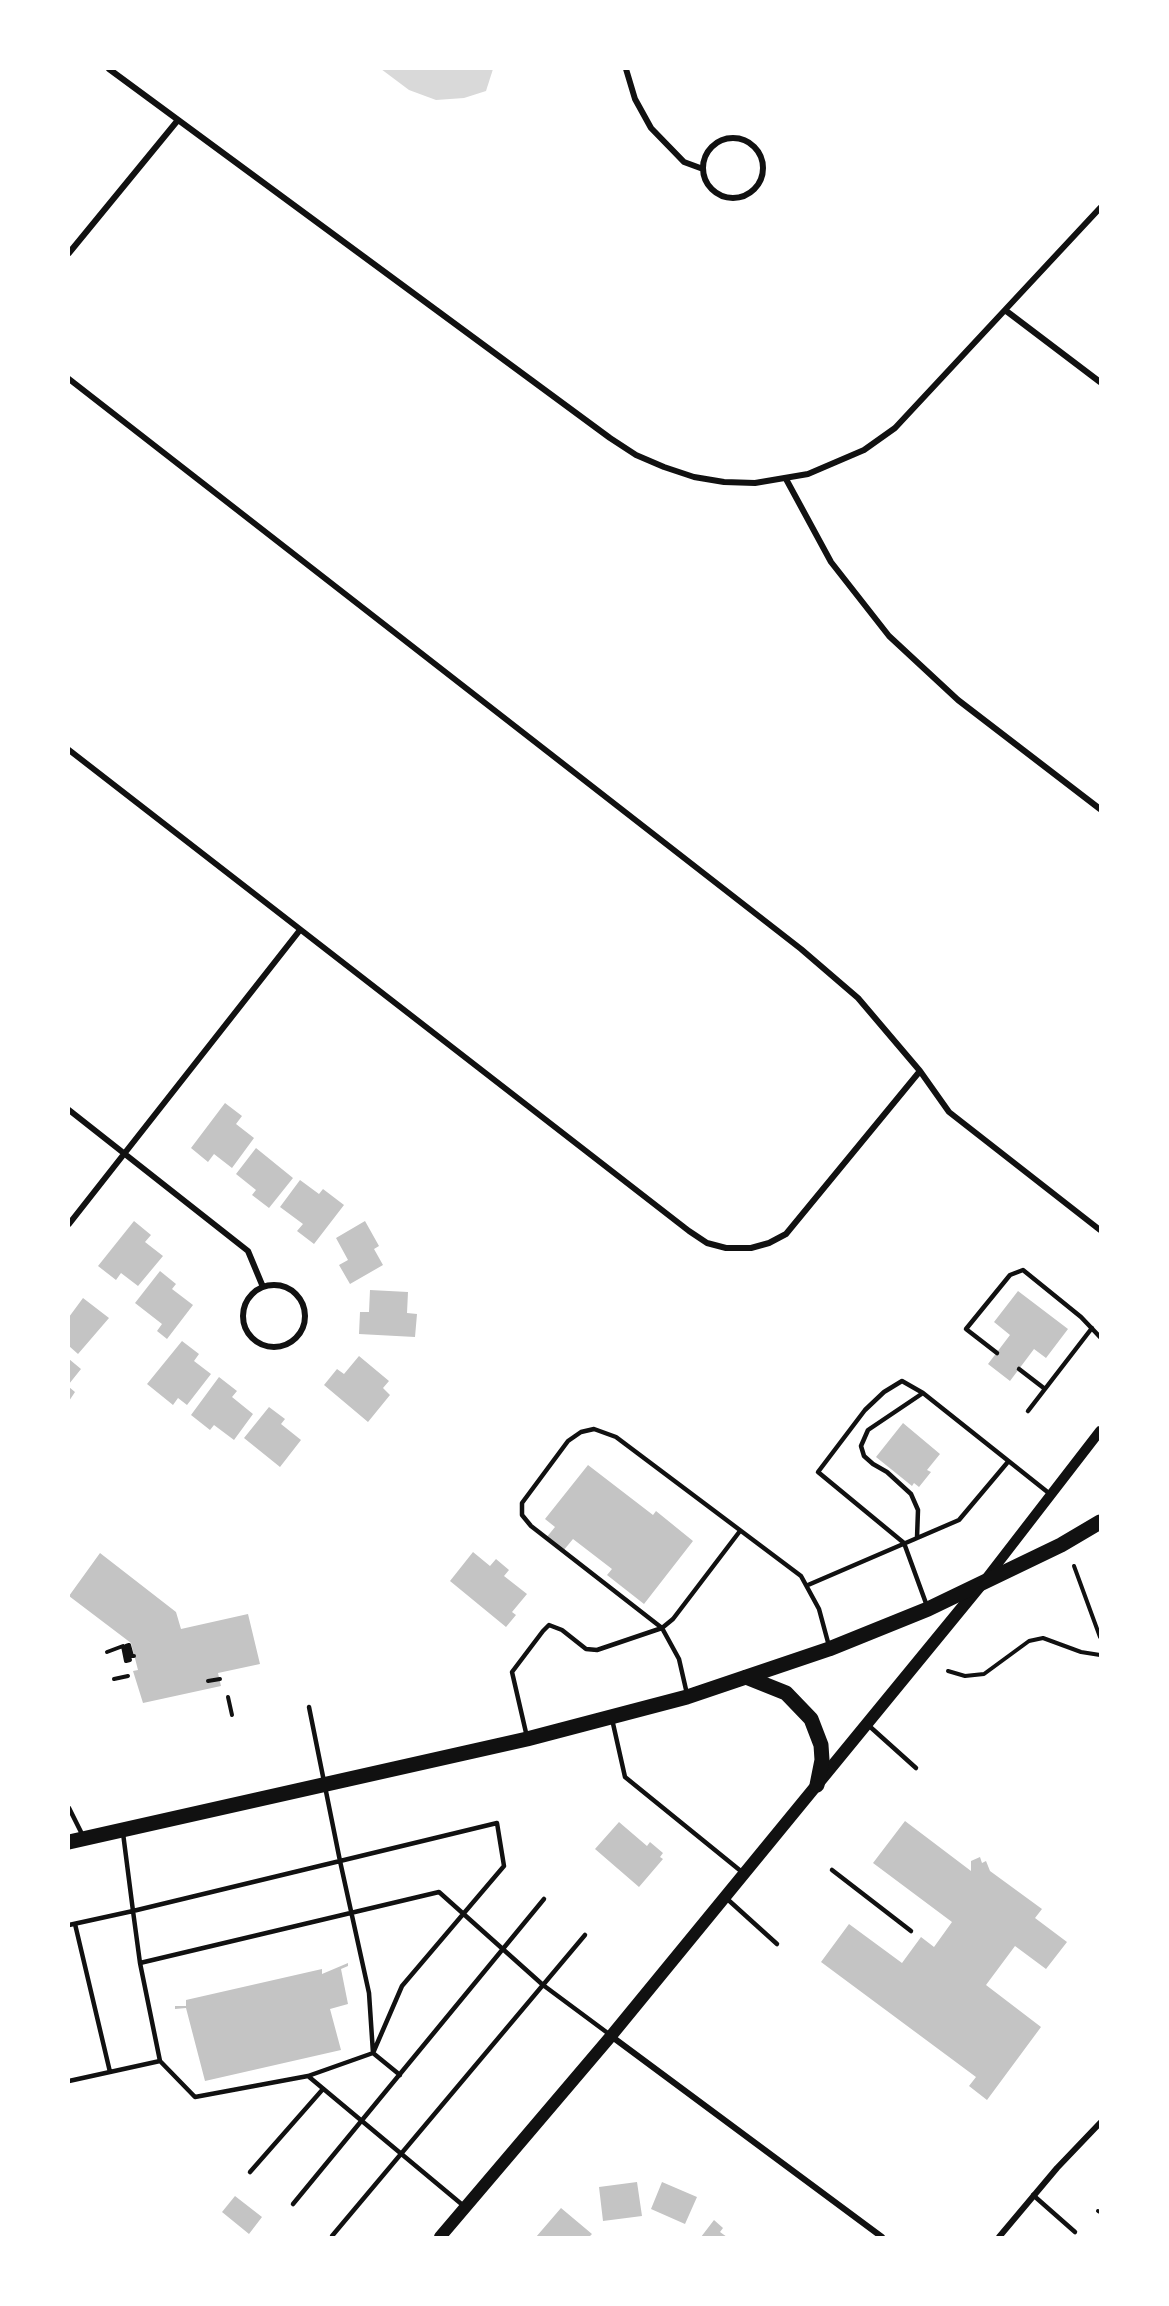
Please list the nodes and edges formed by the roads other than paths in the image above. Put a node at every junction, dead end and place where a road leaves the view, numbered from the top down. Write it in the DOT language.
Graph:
graph roads {
  1 [pos="109,69"];
  2 [pos="626,69"];
  3 [pos="178,120"];
  4 [pos="703,169"];
  5 [pos="1100,208"];
  6 [pos="69,253"];
  7 [pos="1005,310"];
  8 [pos="69,379"];
  9 [pos="1100,382"];
  10 [pos="786,479"];
  11 [pos="69,750"];
  12 [pos="1100,809"];
  13 [pos="300,930"];
  14 [pos="920,1071"];
  15 [pos="69,1110"];
  16 [pos="124,1154"];
  17 [pos="69,1224"];
  18 [pos="1100,1230"];
  19 [pos="263,1287"];
  20 [pos="1092,1328"];
  21 [pos="1100,1337"];
  22 [pos="997,1353"];
  23 [pos="1019,1369"];
  24 [pos="1045,1389"];
  25 [pos="923,1393"];
  26 [pos="1028,1411"];
  27 [pos="1100,1431"];
  28 [pos="1007,1463"];
  29 [pos="1052,1496"];
  30 [pos="1100,1522"];
  31 [pos="740,1531"];
  32 [pos="917,1538"];
  33 [pos="904,1543"];
  34 [pos="808,1585"];
  35 [pos="979,1587"];
  36 [pos="928,1609"];
  37 [pos="662,1628"];
  38 [pos="829,1649"];
  39 [pos="746,1677"];
  40 [pos="687,1697"];
  41 [pos="309,1707"];
  42 [pos="612,1718"];
  43 [pos="867,1724"];
  44 [pos="527,1739"];
  45 [pos="916,1768"];
  46 [pos="817,1785"];
  47 [pos="326,1786"];
  48 [pos="69,1808"];
  49 [pos="123,1829"];
  50 [pos="76,1840"];
  51 [pos="340,1861"];
  52 [pos="832,1870"];
  53 [pos="744,1874"];
  54 [pos="725,1898"];
  55 [pos="544,1899"];
  56 [pos="133,1911"];
  57 [pos="352,1913"];
  58 [pos="463,1914"];
  59 [pos="75,1924"];
  60 [pos="69,1925"];
  61 [pos="911,1931"];
  62 [pos="585,1935"];
  63 [pos="777,1944"];
  64 [pos="502,1949"];
  65 [pos="140,1963"];
  66 [pos="543,1985"];
  67 [pos="611,2036"];
  68 [pos="373,2054"];
  69 [pos="160,2061"];
  70 [pos="110,2072"];
  71 [pos="400,2075"];
  72 [pos="308,2076"];
  73 [pos="69,2081"];
  74 [pos="323,2089"];
  75 [pos="362,2121"];
  76 [pos="1100,2123"];
  77 [pos="402,2155"];
  78 [pos="250,2172"];
  79 [pos="1033,2195"];
  80 [pos="294,2204"];
  81 [pos="465,2207"];
  82 [pos="1075,2232"];
  83 [pos="332,2236"];
  84 [pos="440,2237"];
  85 [pos="882,2237"];
  86 [pos="999,2237"];
  1 -- 3 [label="street"];
  2 -- 4 [label="street"];
  3 -- 6 [label="street"];
  3 -- 10 [label="street"];
  4 -- 4 [label="street"];
  5 -- 7 [label="street"];
  7 -- 9 [label="street"];
  7 -- 10 [label="street"];
  8 -- 14 [label="street"];
  10 -- 12 [label="street"];
  11 -- 13 [label="street"];
  13 -- 14 [label="street"];
  13 -- 16 [label="street"];
  14 -- 18 [label="street"];
  15 -- 16 [label="street"];
  16 -- 17 [label="street"];
  16 -- 19 [label="street"];
  19 -- 19 [label="street"];
  20 -- 21 [label="lane"];
  20 -- 22 [label="lane"];
  20 -- 24 [label="lane"];
  23 -- 24 [label="lane"];
  24 -- 26 [label="lane"];
  25 -- 28 [label="lane"];
  25 -- 32 [label="lane"];
  25 -- 33 [label="lane"];
  27 -- 29 [label="street"];
  28 -- 29 [label="lane"];
  28 -- 32 [label="lane"];
  29 -- 35 [label="street"];
  30 -- 35 [label="main road"];
  31 -- 34 [label="lane"];
  31 -- 37 [label="lane"];
  31 -- 37 [label="lane"];
  32 -- 33 [label="lane"];
  33 -- 34 [label="lane"];
  33 -- 36 [label="lane"];
  34 -- 38 [label="lane"];
  35 -- 36 [label="main road"];
  35 -- 43 [label="main road"];
  36 -- 38 [label="main road"];
  37 -- 40 [label="lane"];
  37 -- 44 [label="lane"];
  38 -- 39 [label="main road"];
  39 -- 40 [label="main road"];
  39 -- 46 [label="main road"];
  40 -- 42 [label="main road"];
  41 -- 47 [label="lane"];
  42 -- 44 [label="main road"];
  42 -- 53 [label="lane"];
  43 -- 45 [label="lane"];
  43 -- 46 [label="main road"];
  44 -- 47 [label="main road"];
  46 -- 53 [label="main road"];
  47 -- 49 [label="main road"];
  47 -- 51 [label="lane"];
  48 -- 50 [label="lane"];
  49 -- 50 [label="main road"];
  49 -- 56 [label="lane"];
  51 -- 56 [label="lane"];
  51 -- 57 [label="lane"];
  51 -- 58 [label="lane"];
  52 -- 61 [label="lane"];
  53 -- 54 [label="main road"];
  54 -- 63 [label="lane"];
  54 -- 67 [label="main road"];
  55 -- 64 [label="lane"];
  56 -- 59 [label="lane"];
  56 -- 65 [label="lane"];
  57 -- 58 [label="lane"];
  57 -- 65 [label="lane"];
  57 -- 68 [label="lane"];
  58 -- 64 [label="lane"];
  58 -- 68 [label="lane"];
  59 -- 60 [label="lane"];
  59 -- 70 [label="lane"];
  62 -- 66 [label="lane"];
  64 -- 66 [label="lane"];
  64 -- 71 [label="lane"];
  65 -- 69 [label="lane"];
  66 -- 67 [label="lane"];
  66 -- 77 [label="lane"];
  67 -- 81 [label="main road"];
  67 -- 85 [label="street"];
  68 -- 71 [label="lane"];
  68 -- 72 [label="lane"];
  69 -- 70 [label="lane"];
  69 -- 72 [label="lane"];
  70 -- 73 [label="lane"];
  71 -- 75 [label="lane"];
  72 -- 74 [label="lane"];
  74 -- 75 [label="lane"];
  74 -- 78 [label="lane"];
  75 -- 77 [label="lane"];
  75 -- 80 [label="lane"];
  76 -- 79 [label="street"];
  77 -- 81 [label="lane"];
  77 -- 83 [label="lane"];
  79 -- 82 [label="lane"];
  79 -- 86 [label="street"];
  81 -- 84 [label="main road"];
}
